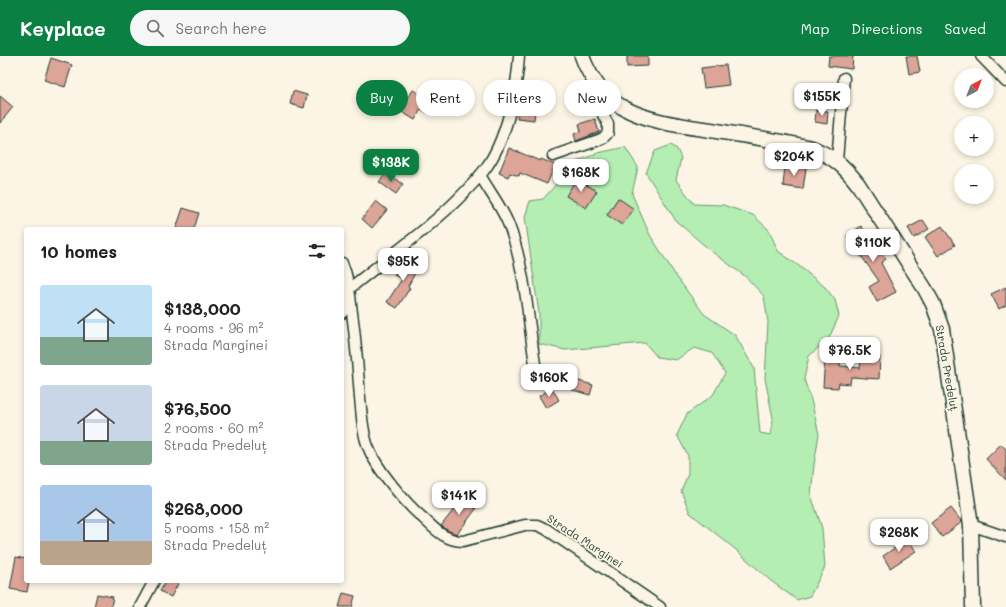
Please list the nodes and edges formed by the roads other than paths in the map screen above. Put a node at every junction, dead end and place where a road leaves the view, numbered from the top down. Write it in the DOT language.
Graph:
graph roads {
  1 [pos="519,56"];
  2 [pos="582,56"];
  3 [pos="981,56"];
  4 [pos="844,78"];
  5 [pos="594,80"];
  6 [pos="1006,82"];
  7 [pos="621,107"];
  8 [pos="604,116"];
  9 [pos="553,156"];
  10 [pos="836,160"];
  11 [pos="480,175"];
  12 [pos="344,268"];
  13 [pos="349,289"];
  14 [pos="350,300"];
  15 [pos="344,310"];
  16 [pos="536,370"];
  17 [pos="971,525"];
  18 [pos="1006,537"];
  19 [pos="153,583"];
  20 [pos="140,607"];
  21 [pos="660,607"];
  22 [pos="973,607"];
  1 -- 11 [label="street"];
  2 -- 5 [label="main road, Strada Predeluț"];
  3 -- 6 [label="street"];
  4 -- 10 [label="street"];
  7 -- 10 [label="main road, Strada Predeluț"];
  8 -- 9 [label="street"];
  10 -- 17 [label="main road, Strada Predeluț"];
  11 -- 13 [label="street"];
  11 -- 16 [label="street"];
  12 -- 13 [label="street, Strada Marginei"];
  13 -- 14 [label="street, Strada Marginei"];
  14 -- 15 [label="street"];
  14 -- 21 [label="street, Strada Marginei"];
  17 -- 18 [label="street"];
  17 -- 22 [label="main road, Strada Predeluț"];
  19 -- 20 [label="street"];
}
